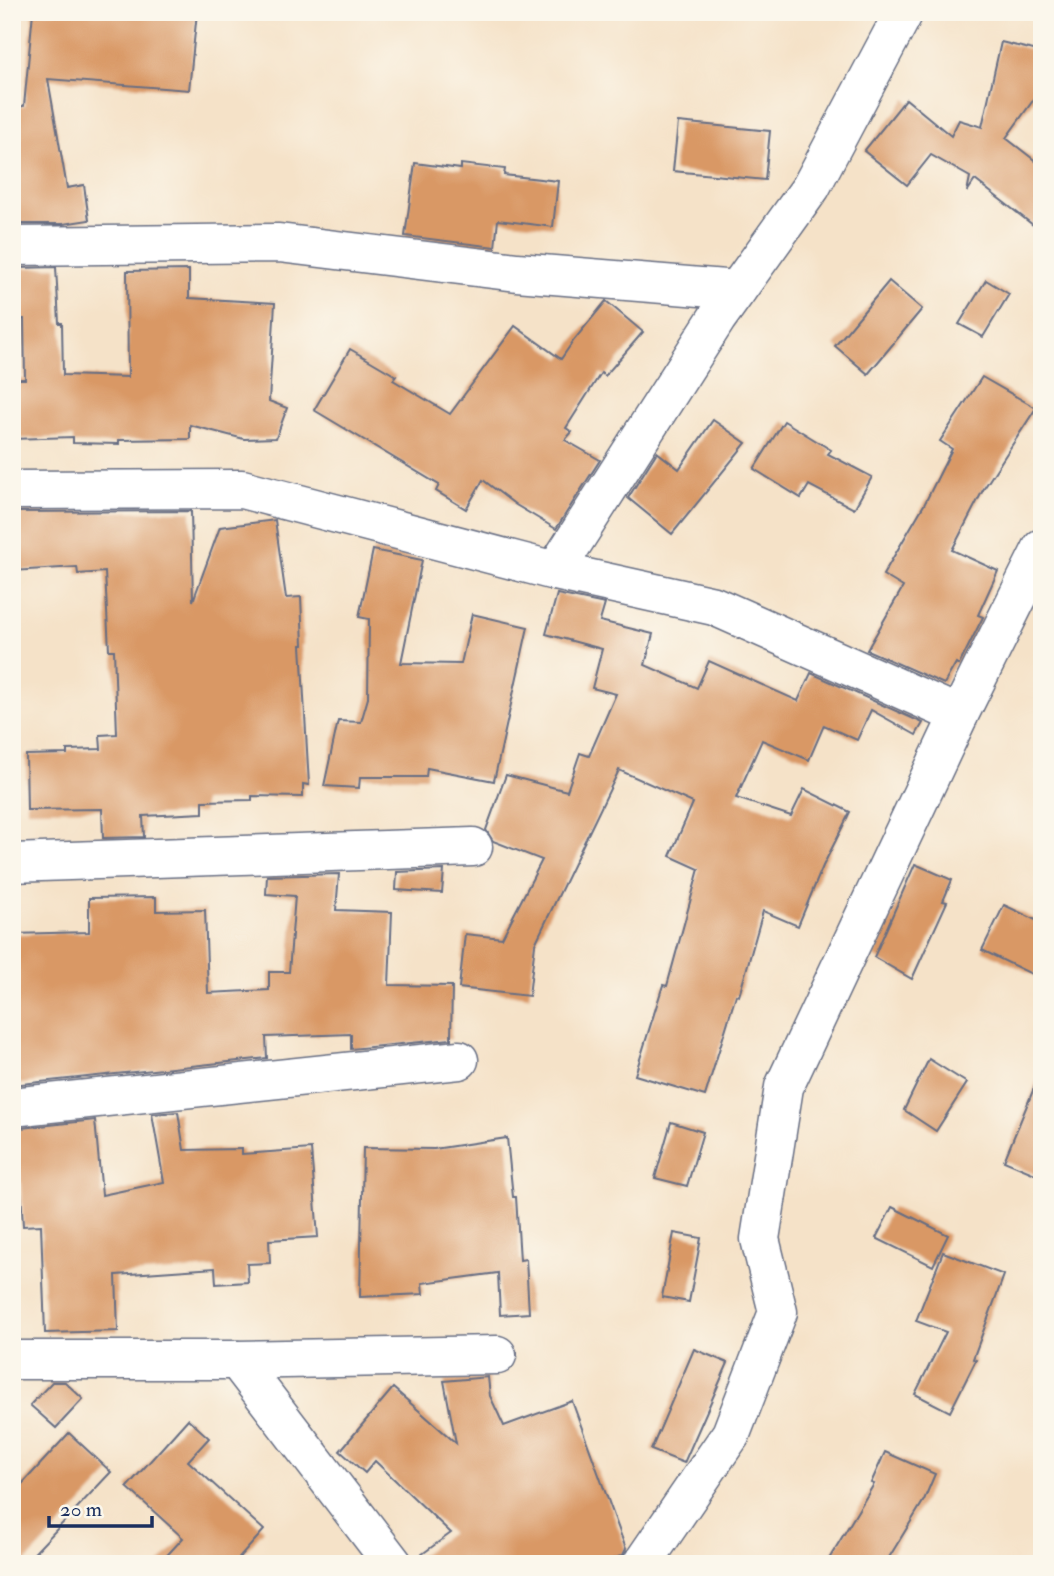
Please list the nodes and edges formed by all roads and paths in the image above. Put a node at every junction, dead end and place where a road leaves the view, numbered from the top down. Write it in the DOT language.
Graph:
graph roads {
  1 [pos="904,12"];
  2 [pos="12,246"];
  3 [pos="737,290"];
  4 [pos="12,490"];
  5 [pos="1042,548"];
  6 [pos="555,571"];
  7 [pos="959,715"];
  8 [pos="474,847"];
  9 [pos="12,863"];
  10 [pos="459,1059"];
  11 [pos="12,1107"];
  12 [pos="496,1355"];
  13 [pos="12,1360"];
  14 [pos="237,1360"];
  15 [pos="393,1564"];
  16 [pos="642,1564"];
  1 -- 3 [label="street"];
  2 -- 3 [label="street"];
  3 -- 6 [label="street"];
  4 -- 6 [label="street"];
  5 -- 7 [label="street"];
  6 -- 7 [label="street"];
  7 -- 16 [label="street"];
  8 -- 9 [label="street"];
  10 -- 11 [label="street"];
  12 -- 14 [label="street"];
  13 -- 14 [label="street"];
  14 -- 15 [label="street"];
}
